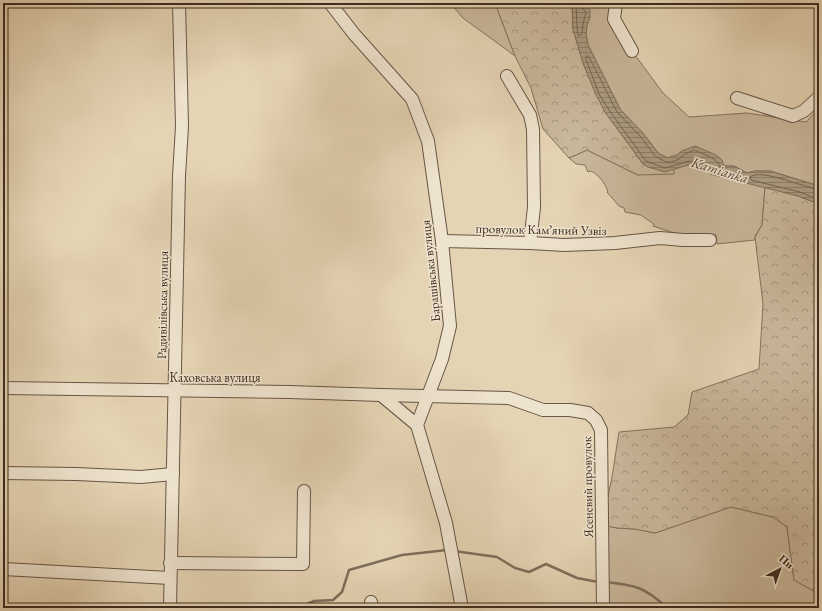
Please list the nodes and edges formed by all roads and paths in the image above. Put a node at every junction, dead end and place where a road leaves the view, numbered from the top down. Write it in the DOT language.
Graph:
graph roads {
  1 [pos="179,3"];
  2 [pos="330,3"];
  3 [pos="616,3"];
  4 [pos="632,51"];
  5 [pos="507,76"];
  6 [pos="819,96"];
  7 [pos="736,98"];
  8 [pos="710,240"];
  9 [pos="442,241"];
  10 [pos="530,243"];
  11 [pos="3,388"];
  12 [pos="174,391"];
  13 [pos="381,395"];
  14 [pos="428,396"];
  15 [pos="417,425"];
  16 [pos="3,473"];
  17 [pos="172,474"];
  18 [pos="304,491"];
  19 [pos="170,563"];
  20 [pos="3,569"];
  21 [pos="170,578"];
  22 [pos="170,608"];
  23 [pos="462,608"];
  24 [pos="603,608"];
  1 -- 12 [label="street, Радивілівська вулиця"];
  2 -- 9 [label="street, Барашівська вулиця"];
  3 -- 4 [label="street"];
  5 -- 10 [label="street"];
  6 -- 7 [label="street"];
  8 -- 10 [label="street, провулок Камʼяний Узвіз"];
  9 -- 10 [label="street, провулок Камʼяний Узвіз"];
  9 -- 14 [label="street, Барашівська вулиця"];
  11 -- 12 [label="street, Каховська вулиця"];
  12 -- 13 [label="street, Каховська вулиця"];
  12 -- 17 [label="street, Радивілівська вулиця"];
  13 -- 14 [label="street, Каховська вулиця"];
  13 -- 15 [label="street"];
  14 -- 15 [label="street, Барашівська вулиця"];
  14 -- 24 [label="street, Ясеневий провулок"];
  15 -- 23 [label="street"];
  16 -- 17 [label="street"];
  17 -- 19 [label="street, Радивілівська вулиця"];
  18 -- 19 [label="street"];
  19 -- 21 [label="street, Радивілівська вулиця"];
  20 -- 21 [label="street"];
  21 -- 22 [label="street, Радивілівська вулиця"];
}
